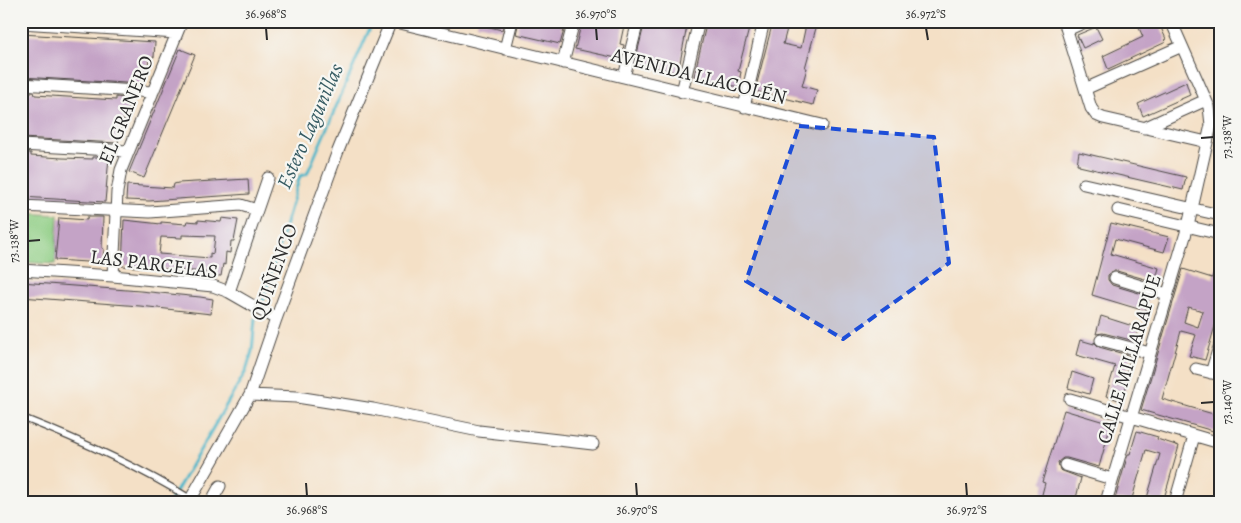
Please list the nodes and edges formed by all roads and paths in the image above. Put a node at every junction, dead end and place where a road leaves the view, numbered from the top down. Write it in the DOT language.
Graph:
graph roads {
  1 [pos="182,21"];
  2 [pos="392,21"];
  3 [pos="512,21"];
  4 [pos="574,21"];
  5 [pos="638,21"];
  6 [pos="699,21"];
  7 [pos="764,21"];
  8 [pos="1087,21"];
  9 [pos="1171,21"];
  10 [pos="21,23"];
  11 [pos="428,25"];
  12 [pos="1066,26"];
  13 [pos="178,33"];
  14 [pos="1182,46"];
  15 [pos="505,49"];
  16 [pos="564,63"];
  17 [pos="624,77"];
  18 [pos="21,84"];
  19 [pos="1085,89"];
  20 [pos="153,92"];
  21 [pos="682,92"];
  22 [pos="1206,100"];
  23 [pos="744,107"];
  24 [pos="822,125"];
  25 [pos="1144,128"];
  26 [pos="1207,142"];
  27 [pos="21,145"];
  28 [pos="128,151"];
  29 [pos="268,178"];
  30 [pos="1084,184"];
  31 [pos="21,206"];
  32 [pos="1191,209"];
  33 [pos="116,210"];
  34 [pos="257,210"];
  35 [pos="1118,210"];
  36 [pos="1220,215"];
  37 [pos="1188,226"];
  38 [pos="1220,234"];
  39 [pos="21,270"];
  40 [pos="113,276"];
  41 [pos="1115,278"];
  42 [pos="229,292"];
  43 [pos="1168,294"];
  44 [pos="276,319"];
  45 [pos="1101,340"];
  46 [pos="1220,344"];
  47 [pos="1150,353"];
  48 [pos="1196,369"];
  49 [pos="1216,374"];
  50 [pos="250,395"];
  51 [pos="1070,399"];
  52 [pos="21,417"];
  53 [pos="1131,417"];
  54 [pos="1194,436"];
  55 [pos="1220,443"];
  56 [pos="593,444"];
  57 [pos="1065,464"];
  58 [pos="1112,478"];
  59 [pos="220,486"];
  60 [pos="188,498"];
  61 [pos="1179,501"];
  62 [pos="211,502"];
  63 [pos="1106,502"];
  1 -- 13 [label="street, EL GRANERO"];
  2 -- 11 [label="street, AVENIDA LLACOLÉN"];
  2 -- 44 [label="street, QUIÑENCO"];
  3 -- 15 [label="street"];
  4 -- 16 [label="street"];
  5 -- 17 [label="street"];
  6 -- 21 [label="street"];
  7 -- 23 [label="street"];
  8 -- 12 [label="street"];
  9 -- 14 [label="street, CALLE MILLARAPUE"];
  10 -- 13 [label="street"];
  11 -- 15 [label="street, AVENIDA LLACOLÉN"];
  12 -- 19 [label="street"];
  13 -- 20 [label="street, EL GRANERO"];
  14 -- 19 [label="street"];
  14 -- 22 [label="street, CALLE MILLARAPUE"];
  15 -- 16 [label="street, AVENIDA LLACOLÉN"];
  16 -- 17 [label="street, AVENIDA LLACOLÉN"];
  17 -- 21 [label="street, AVENIDA LLACOLÉN"];
  18 -- 20 [label="street"];
  19 -- 25 [label="street"];
  20 -- 28 [label="street, EL GRANERO"];
  21 -- 23 [label="street, AVENIDA LLACOLÉN"];
  22 -- 25 [label="street"];
  22 -- 26 [label="street, CALLE MILLARAPUE"];
  23 -- 24 [label="street, AVENIDA LLACOLÉN"];
  25 -- 26 [label="street"];
  26 -- 32 [label="street, CALLE MILLARAPUE"];
  27 -- 28 [label="street"];
  28 -- 33 [label="street, EL GRANERO"];
  29 -- 34 [label="street"];
  30 -- 32 [label="street"];
  31 -- 33 [label="street"];
  32 -- 36 [label="street"];
  32 -- 37 [label="street, CALLE MILLARAPUE"];
  33 -- 34 [label="street"];
  33 -- 40 [label="street, EL GRANERO"];
  34 -- 42 [label="street"];
  35 -- 37 [label="street"];
  37 -- 38 [label="street"];
  37 -- 43 [label="street, CALLE MILLARAPUE"];
  39 -- 40 [label="street, LAS PARCELAS"];
  40 -- 42 [label="street, LAS PARCELAS"];
  41 -- 43 [label="street"];
  42 -- 44 [label="street, LAS PARCELAS"];
  43 -- 47 [label="street, CALLE MILLARAPUE"];
  44 -- 50 [label="street, QUIÑENCO"];
  45 -- 47 [label="street"];
  46 -- 49 [label="street"];
  47 -- 53 [label="street, CALLE MILLARAPUE"];
  48 -- 49 [label="street"];
  50 -- 56 [label="street"];
  50 -- 60 [label="street, QUIÑENCO"];
  51 -- 53 [label="street"];
  52 -- 60 [label="lane"];
  53 -- 54 [label="street"];
  53 -- 58 [label="street, CALLE MILLARAPUE"];
  54 -- 55 [label="street"];
  54 -- 61 [label="street"];
  57 -- 58 [label="street"];
  58 -- 63 [label="street, CALLE MILLARAPUE"];
  59 -- 62 [label="street"];
}
